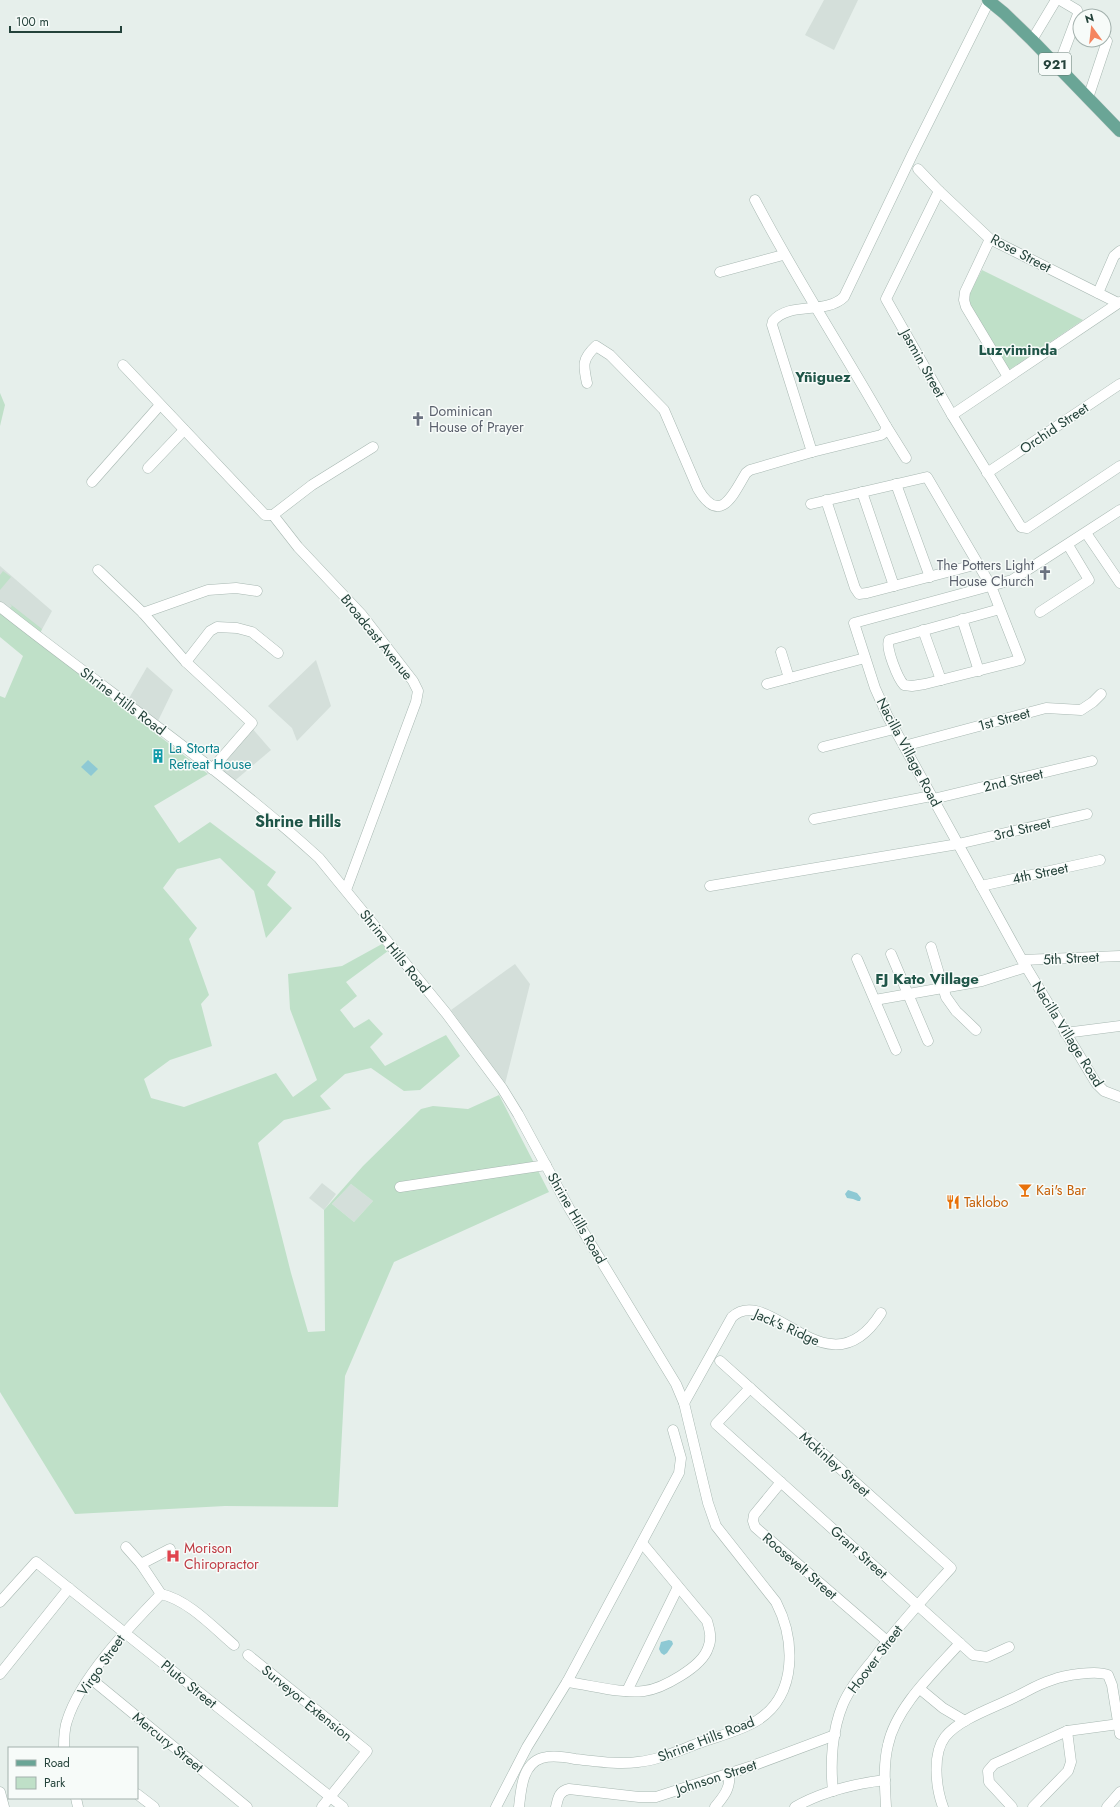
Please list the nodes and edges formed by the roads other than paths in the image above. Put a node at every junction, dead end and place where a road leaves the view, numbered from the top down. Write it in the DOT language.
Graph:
graph roads {
  1 [pos="988,0"];
  2 [pos="1056,0"];
  3 [pos="1060,0"];
  4 [pos="1032,40"];
  5 [pos="1105,48"];
  6 [pos="1058,67"];
  7 [pos="1088,98"];
  8 [pos="1120,130"];
  9 [pos="918,169"];
  10 [pos="939,192"];
  11 [pos="755,200"];
  12 [pos="990,239"];
  13 [pos="1120,251"];
  14 [pos="784,255"];
  15 [pos="720,272"];
  16 [pos="1098,293"];
  17 [pos="1119,302"];
  18 [pos="816,307"];
  19 [pos="123,365"];
  20 [pos="1008,377"];
  21 [pos="587,383"];
  22 [pos="1120,384"];
  23 [pos="160,405"];
  24 [pos="952,415"];
  25 [pos="886,426"];
  26 [pos="184,430"];
  27 [pos="373,446"];
  28 [pos="812,452"];
  29 [pos="906,458"];
  30 [pos="1120,466"];
  31 [pos="148,468"];
  32 [pos="987,473"];
  33 [pos="92,482"];
  34 [pos="896,484"];
  35 [pos="862,492"];
  36 [pos="826,500"];
  37 [pos="811,504"];
  38 [pos="1120,510"];
  39 [pos="273,515"];
  40 [pos="1086,533"];
  41 [pos="1068,545"];
  42 [pos="978,564"];
  43 [pos="98,570"];
  44 [pos="930,577"];
  45 [pos="1120,583"];
  46 [pos="894,586"];
  47 [pos="991,586"];
  48 [pos="257,591"];
  49 [pos="0,607"];
  50 [pos="1000,609"];
  51 [pos="1040,612"];
  52 [pos="143,613"];
  53 [pos="962,619"];
  54 [pos="922,630"];
  55 [pos="781,652"];
  56 [pos="278,653"];
  57 [pos="866,658"];
  58 [pos="186,662"];
  59 [pos="979,671"];
  60 [pos="789,678"];
  61 [pos="941,680"];
  62 [pos="767,684"];
  63 [pos="1101,694"];
  64 [pos="894,729"];
  65 [pos="904,746"];
  66 [pos="823,747"];
  67 [pos="1092,761"];
  68 [pos="212,769"];
  69 [pos="932,798"];
  70 [pos="1087,814"];
  71 [pos="814,819"];
  72 [pos="958,844"];
  73 [pos="1100,860"];
  74 [pos="710,886"];
  75 [pos="981,886"];
  76 [pos="346,890"];
  77 [pos="931,946"];
  78 [pos="891,954"];
  79 [pos="1120,956"];
  80 [pos="857,959"];
  81 [pos="1024,964"];
  82 [pos="943,988"];
  83 [pos="908,994"];
  84 [pos="875,1000"];
  85 [pos="1120,1026"];
  86 [pos="976,1030"];
  87 [pos="1064,1033"];
  88 [pos="928,1041"];
  89 [pos="896,1050"];
  90 [pos="1120,1096"];
  91 [pos="546,1165"];
  92 [pos="400,1187"];
  93 [pos="881,1313"];
  94 [pos="720,1361"];
  95 [pos="750,1388"];
  96 [pos="684,1403"];
  97 [pos="673,1430"];
  98 [pos="781,1482"];
  99 [pos="642,1543"];
  100 [pos="126,1547"];
  101 [pos="170,1549"];
  102 [pos="141,1564"];
  103 [pos="951,1568"];
  104 [pos="678,1587"];
  105 [pos="69,1588"];
  106 [pos="161,1594"];
  107 [pos="0,1602"];
  108 [pos="919,1605"];
  109 [pos="124,1632"];
  110 [pos="886,1641"];
  111 [pos="960,1643"];
  112 [pos="234,1645"];
  113 [pos="1009,1647"];
  114 [pos="248,1656"];
  115 [pos="0,1674"];
  116 [pos="90,1678"];
  117 [pos="568,1682"];
  118 [pos="920,1689"];
  119 [pos="627,1691"];
  120 [pos="965,1721"];
  121 [pos="1119,1729"];
  122 [pos="1067,1731"];
  123 [pos="835,1735"];
  124 [pos="64,1747"];
  125 [pos="729,1773"];
  126 [pos="885,1780"];
  127 [pos="833,1791"];
  128 [pos="1120,1792"];
  129 [pos="0,1794"];
  130 [pos="138,1795"];
  131 [pos="330,1797"];
  132 [pos="656,1797"];
  133 [pos="4,1807"];
  134 [pos="154,1807"];
  135 [pos="247,1807"];
  136 [pos="322,1807"];
  137 [pos="343,1807"];
  138 [pos="496,1807"];
  139 [pos="520,1807"];
  140 [pos="556,1807"];
  141 [pos="652,1807"];
  142 [pos="715,1807"];
  143 [pos="795,1807"];
  144 [pos="886,1807"];
  145 [pos="943,1807"];
  146 [pos="1012,1807"];
  147 [pos="1032,1807"];
  148 [pos="1107,1807"];
  1 -- 4 [label="main road, 921"];
  1 -- 18 [label="street"];
  2 -- 4 [label="street"];
  3 -- 6 [label="street"];
  4 -- 6 [label="main road, 921"];
  5 -- 7 [label="street"];
  6 -- 7 [label="main road, 921"];
  7 -- 8 [label="main road, 921"];
  9 -- 10 [label="street, Rose Street"];
  10 -- 12 [label="street, Rose Street"];
  10 -- 24 [label="street, Jasmin Street"];
  11 -- 14 [label="street"];
  12 -- 16 [label="street, Rose Street"];
  12 -- 20 [label="street"];
  13 -- 16 [label="street"];
  14 -- 15 [label="street"];
  14 -- 18 [label="street"];
  16 -- 17 [label="street, Rose Street"];
  17 -- 20 [label="street"];
  18 -- 25 [label="street"];
  18 -- 28 [label="street"];
  19 -- 23 [label="street"];
  20 -- 24 [label="street"];
  21 -- 28 [label="street"];
  22 -- 32 [label="street, Orchid Street"];
  23 -- 26 [label="street"];
  23 -- 33 [label="street"];
  24 -- 32 [label="street, Jasmin Street"];
  25 -- 28 [label="street"];
  25 -- 29 [label="street"];
  26 -- 31 [label="street"];
  26 -- 39 [label="street"];
  27 -- 39 [label="street"];
  30 -- 32 [label="street, Jasmin Street"];
  34 -- 35 [label="street"];
  34 -- 42 [label="street"];
  34 -- 44 [label="street"];
  35 -- 36 [label="street"];
  35 -- 46 [label="street"];
  36 -- 37 [label="street"];
  36 -- 46 [label="street"];
  38 -- 40 [label="street, Nacilla Village Road"];
  39 -- 76 [label="street, Broadcast Avenue"];
  40 -- 41 [label="street, Nacilla Village Road"];
  40 -- 45 [label="street"];
  41 -- 47 [label="street, Nacilla Village Road"];
  41 -- 51 [label="street"];
  42 -- 44 [label="street"];
  42 -- 47 [label="street"];
  43 -- 52 [label="street"];
  44 -- 46 [label="street"];
  47 -- 50 [label="street"];
  47 -- 57 [label="street, Nacilla Village Road"];
  48 -- 52 [label="street"];
  49 -- 68 [label="street, Shrine Hills Road"];
  50 -- 53 [label="street"];
  50 -- 59 [label="street"];
  52 -- 58 [label="street"];
  53 -- 54 [label="street"];
  53 -- 59 [label="street"];
  54 -- 61 [label="street"];
  54 -- 61 [label="street"];
  55 -- 60 [label="street"];
  56 -- 58 [label="street"];
  57 -- 60 [label="street"];
  57 -- 64 [label="street, Nacilla Village Road"];
  58 -- 68 [label="street"];
  59 -- 61 [label="street"];
  60 -- 62 [label="street"];
  63 -- 65 [label="street, 1st Street"];
  64 -- 65 [label="street, Nacilla Village Road"];
  64 -- 66 [label="street"];
  65 -- 69 [label="street, Nacilla Village Road"];
  67 -- 69 [label="street, 2nd Street"];
  68 -- 76 [label="street, Shrine Hills Road"];
  69 -- 71 [label="street, 2nd Street"];
  69 -- 72 [label="street, Nacilla Village Road"];
  70 -- 72 [label="street, 3rd Street"];
  72 -- 74 [label="street, 3rd Street"];
  72 -- 75 [label="street, Nacilla Village Road"];
  73 -- 75 [label="street, 4th Street"];
  75 -- 81 [label="street, Nacilla Village Road"];
  76 -- 91 [label="street, Shrine Hills Road"];
  77 -- 82 [label="street"];
  78 -- 83 [label="street"];
  79 -- 81 [label="street, 5th Street"];
  80 -- 84 [label="street"];
  81 -- 82 [label="street, 5th Street"];
  81 -- 87 [label="street, Nacilla Village Road"];
  82 -- 83 [label="street, 5th Street"];
  82 -- 86 [label="street"];
  83 -- 84 [label="street, 5th Street"];
  83 -- 88 [label="street"];
  84 -- 89 [label="street"];
  85 -- 87 [label="street"];
  87 -- 90 [label="street, Nacilla Village Road"];
  91 -- 92 [label="street"];
  91 -- 96 [label="street, Shrine Hills Road"];
  93 -- 96 [label="street, Jack's Ridge"];
  94 -- 95 [label="street, Mckinley Street"];
  95 -- 98 [label="street, Grant Street"];
  95 -- 103 [label="street, Mckinley Street"];
  96 -- 139 [label="street, Shrine Hills Road"];
  97 -- 99 [label="street"];
  98 -- 108 [label="street, Grant Street"];
  98 -- 110 [label="street, Roosevelt Street"];
  99 -- 104 [label="street"];
  99 -- 117 [label="street"];
  100 -- 102 [label="street"];
  101 -- 102 [label="street"];
  102 -- 106 [label="street"];
  103 -- 108 [label="street, Hoover Street"];
  104 -- 119 [label="street"];
  104 -- 119 [label="street"];
  105 -- 107 [label="street, Pluto Street"];
  105 -- 109 [label="street, Pluto Street"];
  105 -- 115 [label="street"];
  106 -- 109 [label="street, Virgo Street"];
  106 -- 112 [label="street"];
  108 -- 110 [label="street, Hoover Street"];
  108 -- 111 [label="street, Grant Street"];
  109 -- 116 [label="street, Virgo Street"];
  109 -- 131 [label="street, Pluto Street"];
  110 -- 123 [label="street, Hoover Street"];
  111 -- 113 [label="street, Grant Street"];
  111 -- 118 [label="street"];
  114 -- 131 [label="street, Surveyor Extension"];
  116 -- 124 [label="street, Virgo Street"];
  116 -- 135 [label="street, Mercury Street"];
  117 -- 119 [label="street"];
  117 -- 138 [label="street"];
  118 -- 120 [label="street"];
  118 -- 126 [label="street"];
  120 -- 121 [label="street"];
  120 -- 145 [label="street"];
  121 -- 122 [label="street"];
  122 -- 146 [label="street"];
  122 -- 147 [label="street"];
  123 -- 125 [label="street, Johnson Street"];
  123 -- 127 [label="street, Hoover Street"];
  125 -- 132 [label="street, Johnson Street"];
  125 -- 142 [label="street"];
  126 -- 127 [label="street"];
  126 -- 144 [label="street"];
  127 -- 143 [label="street"];
  128 -- 148 [label="street"];
  129 -- 133 [label="street"];
  130 -- 134 [label="street"];
  131 -- 136 [label="street"];
  131 -- 137 [label="street, Pluto Street"];
  132 -- 140 [label="street, Johnson Street"];
  132 -- 141 [label="street"];
}
